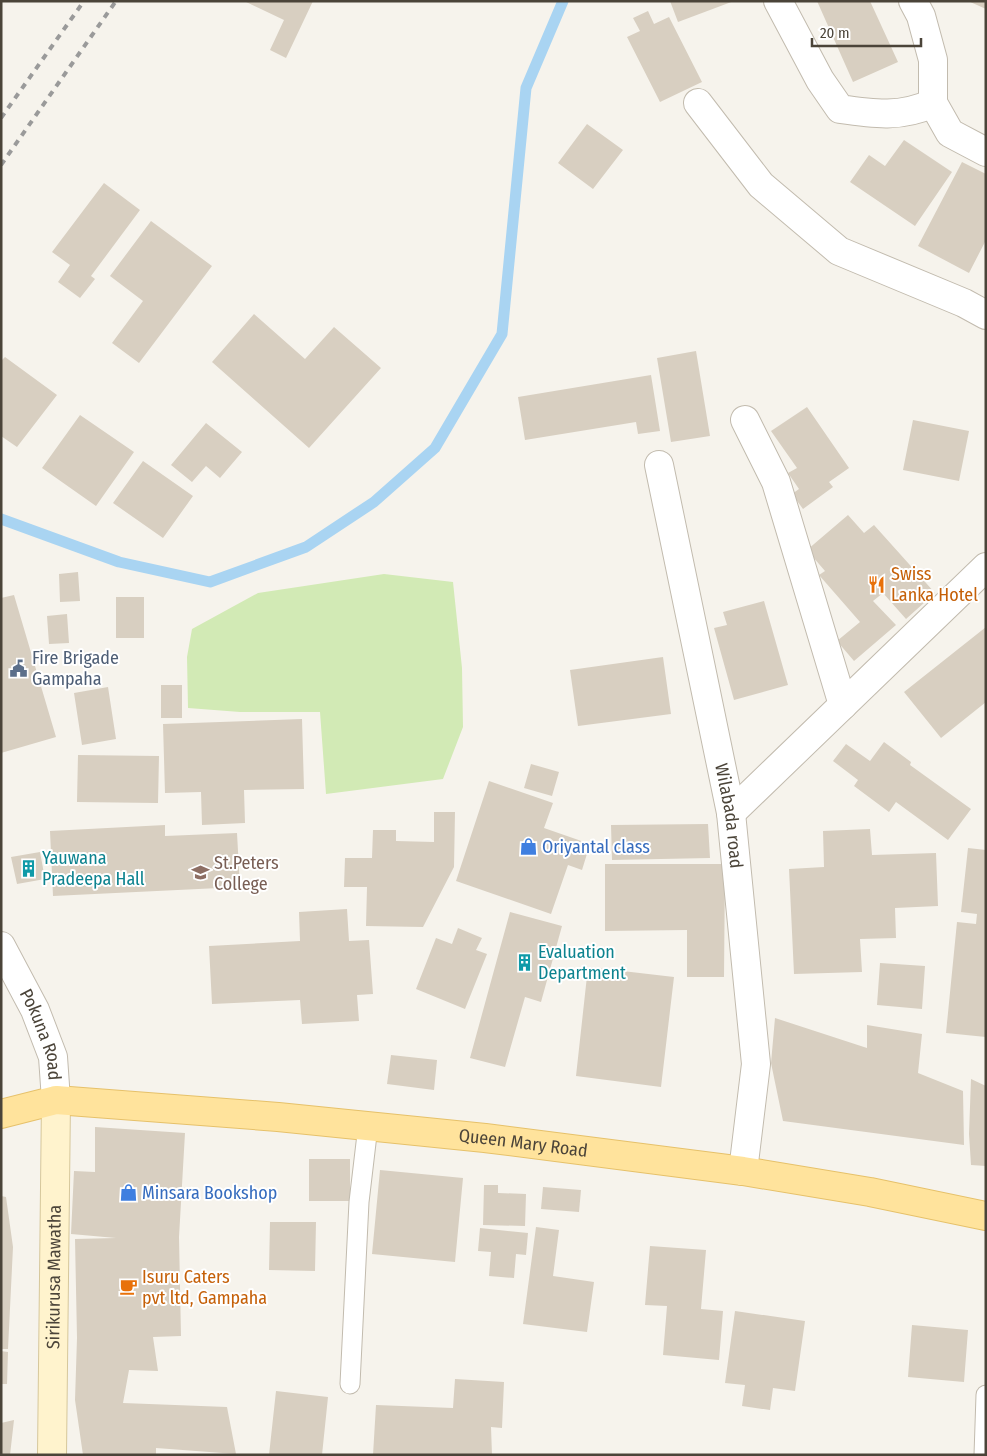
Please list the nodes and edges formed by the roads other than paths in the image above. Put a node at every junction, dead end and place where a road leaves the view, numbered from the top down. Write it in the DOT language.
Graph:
graph roads {
  1 [pos="778,1"];
  2 [pos="913,1"];
  3 [pos="698,103"];
  4 [pos="934,103"];
  5 [pos="986,152"];
  6 [pos="986,315"];
  7 [pos="745,420"];
  8 [pos="659,465"];
  9 [pos="986,568"];
  10 [pos="843,705"];
  11 [pos="731,813"];
  12 [pos="1,946"];
  13 [pos="56,1100"];
  14 [pos="1,1114"];
  15 [pos="368,1126"];
  16 [pos="743,1171"];
  17 [pos="986,1216"];
  18 [pos="350,1384"];
  19 [pos="986,1396"];
  20 [pos="52,1455"];
  21 [pos="984,1455"];
  1 -- 4 [label="street"];
  2 -- 4 [label="street"];
  3 -- 6 [label="street"];
  4 -- 5 [label="street"];
  7 -- 10 [label="street"];
  8 -- 11 [label="street, Wilabada road"];
  9 -- 10 [label="street"];
  10 -- 11 [label="street"];
  11 -- 16 [label="street, Wilabada road"];
  12 -- 13 [label="street, Pokuna Road"];
  13 -- 14 [label="main road, Queen Mary Road"];
  13 -- 15 [label="main road, Queen Mary Road"];
  13 -- 20 [label="street, Sirikurusa Mawatha"];
  15 -- 16 [label="main road, Queen Mary Road"];
  15 -- 18 [label="lane"];
  16 -- 17 [label="main road, Queen Mary Road"];
  19 -- 21 [label="lane"];
}
